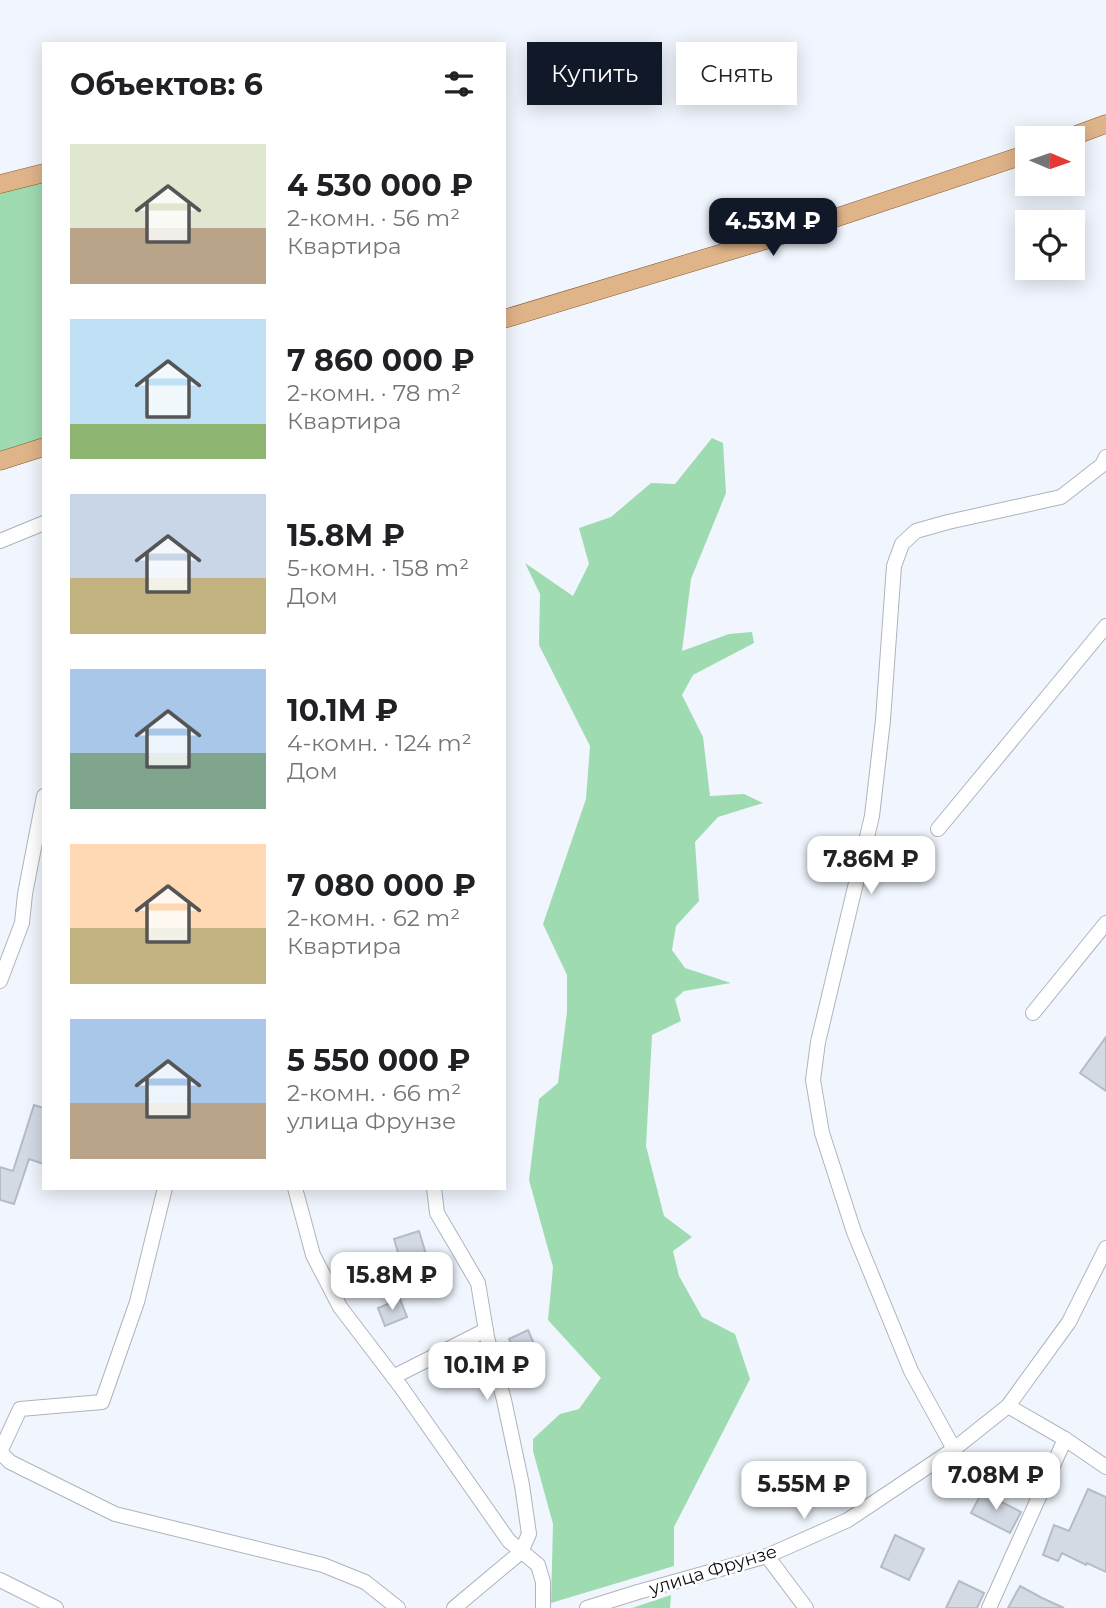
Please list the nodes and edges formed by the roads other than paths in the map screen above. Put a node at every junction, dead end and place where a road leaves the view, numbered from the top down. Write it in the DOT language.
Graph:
graph roads {
  1 [pos="1106,124"];
  2 [pos="1085,132"];
  3 [pos="1015,158"];
  4 [pos="42,174"];
  5 [pos="0,184"];
  6 [pos="506,318"];
  7 [pos="42,448"];
  8 [pos="1106,457"];
  9 [pos="0,461"];
  10 [pos="42,524"];
  11 [pos="0,541"];
  12 [pos="1106,626"];
  13 [pos="42,806"];
  14 [pos="937,829"];
  15 [pos="1106,923"];
  16 [pos="0,981"];
  17 [pos="1033,1013"];
  18 [pos="165,1190"];
  19 [pos="296,1190"];
  20 [pos="434,1190"];
  21 [pos="1106,1248"];
  22 [pos="1101,1266"];
  23 [pos="486,1330"];
  24 [pos="393,1377"];
  25 [pos="1008,1406"];
  26 [pos="1065,1439"];
  27 [pos="954,1449"];
  28 [pos="1106,1468"];
  29 [pos="521,1552"];
  30 [pos="768,1556"];
  31 [pos="0,1580"];
  32 [pos="56,1608"];
  33 [pos="398,1608"];
  34 [pos="454,1608"];
  35 [pos="543,1608"];
  36 [pos="587,1608"];
  37 [pos="806,1608"];
  38 [pos="989,1608"];
  1 -- 2 [label="main road"];
  3 -- 6 [label="main road"];
  4 -- 5 [label="main road"];
  7 -- 9 [label="main road"];
  8 -- 27 [label="street"];
  10 -- 11 [label="street"];
  12 -- 14 [label="street"];
  13 -- 16 [label="street"];
  15 -- 17 [label="street"];
  18 -- 33 [label="street"];
  19 -- 24 [label="street"];
  20 -- 23 [label="street"];
  21 -- 22 [label="street, улица Фрунзе"];
  22 -- 25 [label="street, улица Фрунзе"];
  23 -- 24 [label="street"];
  23 -- 29 [label="street"];
  24 -- 29 [label="street"];
  25 -- 26 [label="street"];
  25 -- 27 [label="street, улица Фрунзе"];
  26 -- 28 [label="street"];
  26 -- 38 [label="street"];
  27 -- 30 [label="street, улица Фрунзе"];
  29 -- 34 [label="street"];
  29 -- 35 [label="street"];
  30 -- 36 [label="street, улица Фрунзе"];
  30 -- 37 [label="street"];
  31 -- 32 [label="street"];
}
